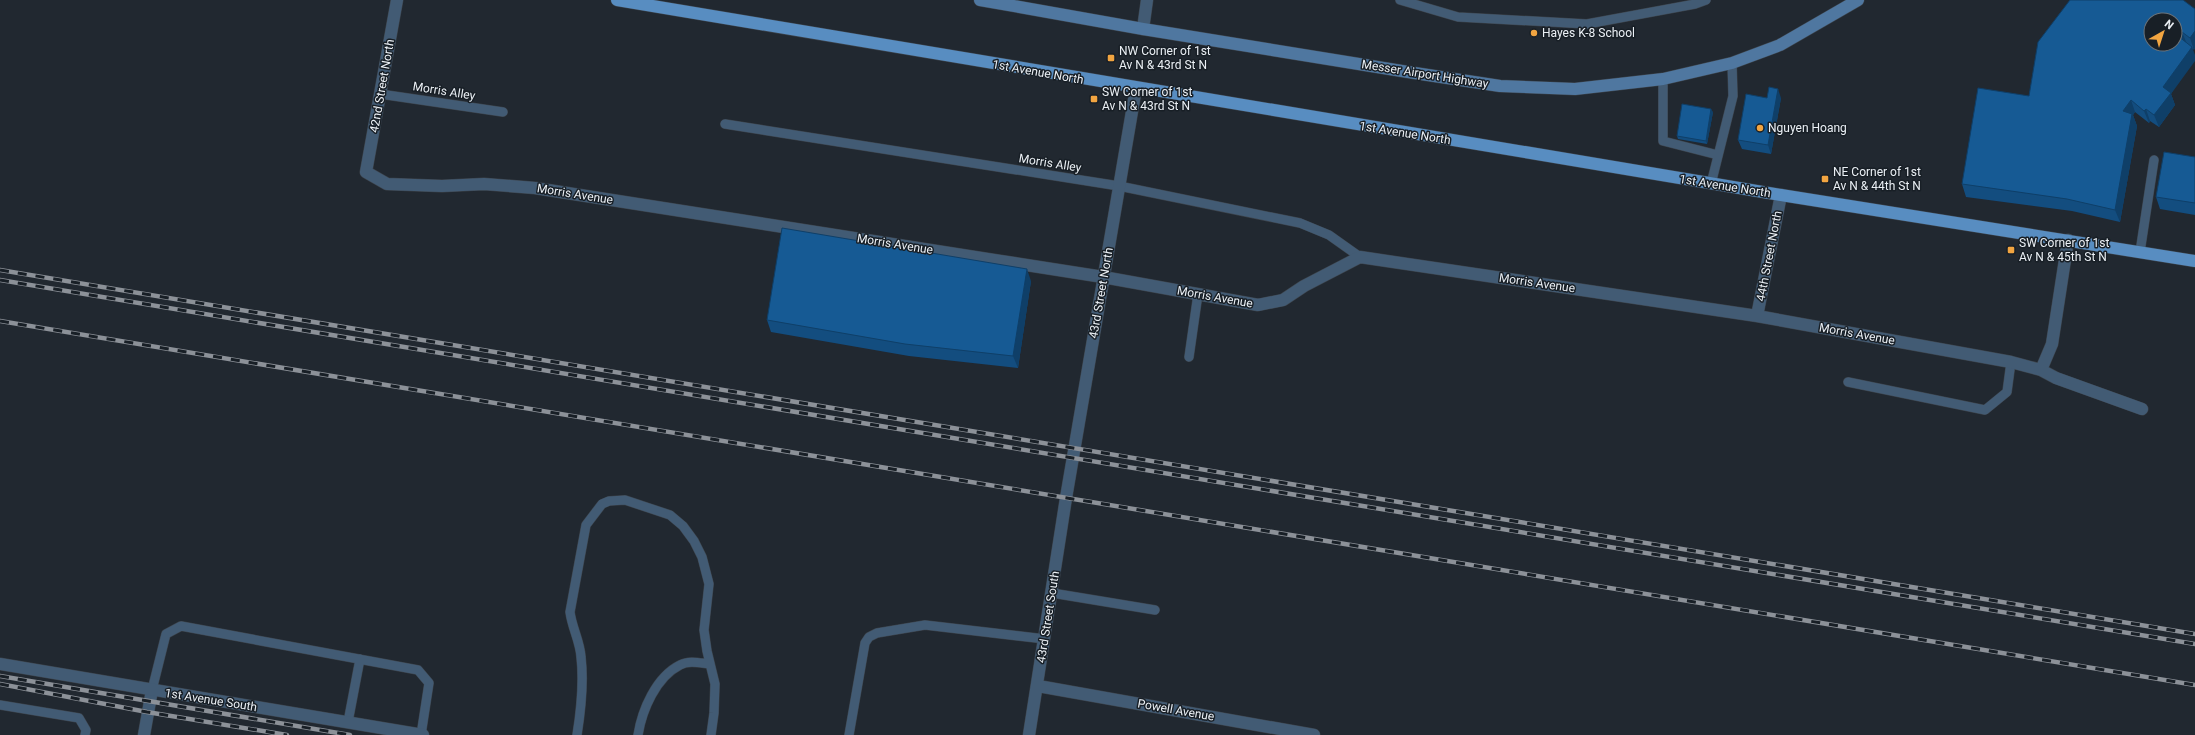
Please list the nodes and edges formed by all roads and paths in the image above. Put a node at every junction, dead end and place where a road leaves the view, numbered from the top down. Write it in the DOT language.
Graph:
graph roads {
  1 [pos="397,0"];
  2 [pos="617,0"];
  3 [pos="980,0"];
  4 [pos="1148,0"];
  5 [pos="1400,0"];
  6 [pos="1706,0"];
  7 [pos="1858,0"];
  8 [pos="1143,29"];
  9 [pos="1732,63"];
  10 [pos="1663,79"];
  11 [pos="1136,88"];
  12 [pos="380,94"];
  13 [pos="503,112"];
  14 [pos="726,124"];
  15 [pos="1718,155"];
  16 [pos="2154,160"];
  17 [pos="366,172"];
  18 [pos="1711,184"];
  19 [pos="1119,186"];
  20 [pos="1782,196"];
  21 [pos="2068,240"];
  22 [pos="2140,252"];
  23 [pos="1360,257"];
  24 [pos="2195,261"];
  25 [pos="1103,277"];
  26 [pos="1198,294"];
  27 [pos="1757,316"];
  28 [pos="1189,357"];
  29 [pos="2011,362"];
  30 [pos="2041,370"];
  31 [pos="1848,382"];
  32 [pos="2142,409"];
  33 [pos="1066,498"];
  34 [pos="1052,593"];
  35 [pos="1155,610"];
  36 [pos="1045,639"];
  37 [pos="360,659"];
  38 [pos="0,664"];
  39 [pos="710,664"];
  40 [pos="1038,686"];
  41 [pos="152,690"];
  42 [pos="0,706"];
  43 [pos="348,722"];
  44 [pos="85,735"];
  45 [pos="144,735"];
  46 [pos="422,735"];
  47 [pos="577,735"];
  48 [pos="638,735"];
  49 [pos="711,735"];
  50 [pos="849,735"];
  51 [pos="1029,735"];
  52 [pos="1314,735"];
  1 -- 12 [label="street, 42nd Street North"];
  2 -- 11 [label="main road, 1st Avenue North"];
  3 -- 8 [label="main road, Messer Airport Highway"];
  4 -- 8 [label="street"];
  5 -- 6 [label="lane"];
  7 -- 9 [label="main road, Messer Airport Highway"];
  8 -- 10 [label="main road, Messer Airport Highway"];
  9 -- 10 [label="main road, Messer Airport Highway"];
  9 -- 15 [label="lane"];
  10 -- 15 [label="lane"];
  11 -- 18 [label="main road, 1st Avenue North"];
  11 -- 19 [label="street, 43rd Street North"];
  12 -- 13 [label="lane, Morris Alley"];
  12 -- 17 [label="street, 42nd Street North"];
  14 -- 19 [label="lane, Morris Alley"];
  15 -- 18 [label="lane"];
  16 -- 22 [label="lane"];
  17 -- 25 [label="street, Morris Avenue"];
  18 -- 20 [label="main road, 1st Avenue North"];
  19 -- 23 [label="lane, Morris Alley"];
  19 -- 25 [label="street, 43rd Street North"];
  20 -- 21 [label="main road, 1st Avenue North"];
  20 -- 27 [label="street, 44th Street North"];
  21 -- 22 [label="main road, 1st Avenue North"];
  21 -- 30 [label="street"];
  22 -- 24 [label="main road, 1st Avenue North"];
  23 -- 26 [label="street, Morris Avenue"];
  23 -- 27 [label="street, Morris Avenue"];
  25 -- 26 [label="street, Morris Avenue"];
  25 -- 33 [label="street, 43rd Street North"];
  26 -- 28 [label="lane"];
  27 -- 29 [label="street, Morris Avenue"];
  29 -- 30 [label="street, Morris Avenue"];
  29 -- 31 [label="lane"];
  30 -- 32 [label="street, Morris Avenue"];
  33 -- 34 [label="street, 43rd Street South"];
  34 -- 35 [label="lane"];
  34 -- 36 [label="street, 43rd Street South"];
  36 -- 40 [label="street, 43rd Street South"];
  36 -- 50 [label="lane"];
  37 -- 41 [label="lane"];
  37 -- 43 [label="lane"];
  37 -- 46 [label="lane"];
  38 -- 41 [label="street, 1st Avenue South"];
  39 -- 47 [label="lane"];
  39 -- 48 [label="lane"];
  39 -- 49 [label="lane"];
  40 -- 51 [label="street, 43rd Street South"];
  40 -- 52 [label="street, Powell Avenue"];
  41 -- 43 [label="street, 1st Avenue South"];
  41 -- 45 [label="street"];
  42 -- 44 [label="lane"];
  43 -- 46 [label="street, 1st Avenue South"];
}
